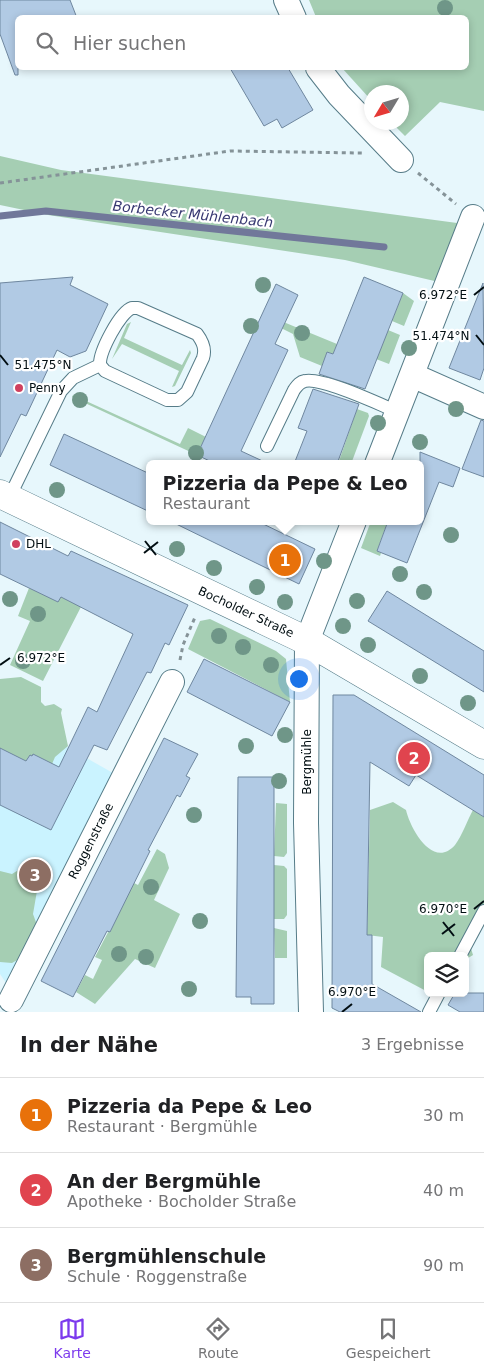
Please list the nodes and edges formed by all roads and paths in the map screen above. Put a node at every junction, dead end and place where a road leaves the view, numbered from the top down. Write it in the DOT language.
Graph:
graph roads {
  1 [pos="286,0"];
  2 [pos="293,15"];
  3 [pos="320,70"];
  4 [pos="401,160"];
  5 [pos="0,183"];
  6 [pos="473,217"];
  7 [pos="100,365"];
  8 [pos="412,376"];
  9 [pos="484,407"];
  10 [pos="398,412"];
  11 [pos="267,446"];
  12 [pos="379,460"];
  13 [pos="4,496"];
  14 [pos="352,525"];
  15 [pos="214,596"];
  16 [pos="307,641"];
  17 [pos="172,682"];
  18 [pos="484,745"];
  19 [pos="484,911"];
  20 [pos="462,952"];
  21 [pos="437,997"];
  22 [pos="13,999"];
  23 [pos="311,1012"];
  24 [pos="429,1012"];
  1 -- 2 [label="street"];
  3 -- 4 [label="street"];
  4 -- 5 [label="path"];
  4 -- 6 [label="path"];
  6 -- 8 [label="street"];
  7 -- 7 [label="lane"];
  7 -- 13 [label="lane"];
  8 -- 9 [label="street"];
  8 -- 10 [label="street"];
  10 -- 11 [label="lane"];
  10 -- 12 [label="street"];
  13 -- 15 [label="main road, Bocholder Straße"];
  14 -- 16 [label="street, Bergmühle"];
  15 -- 16 [label="main road, Bocholder Straße"];
  15 -- 17 [label="path"];
  16 -- 18 [label="main road, Bocholder Straße"];
  16 -- 23 [label="street, Bergmühle"];
  17 -- 22 [label="street, Roggenstraße"];
  19 -- 20 [label="lane"];
  21 -- 24 [label="lane"];
}
